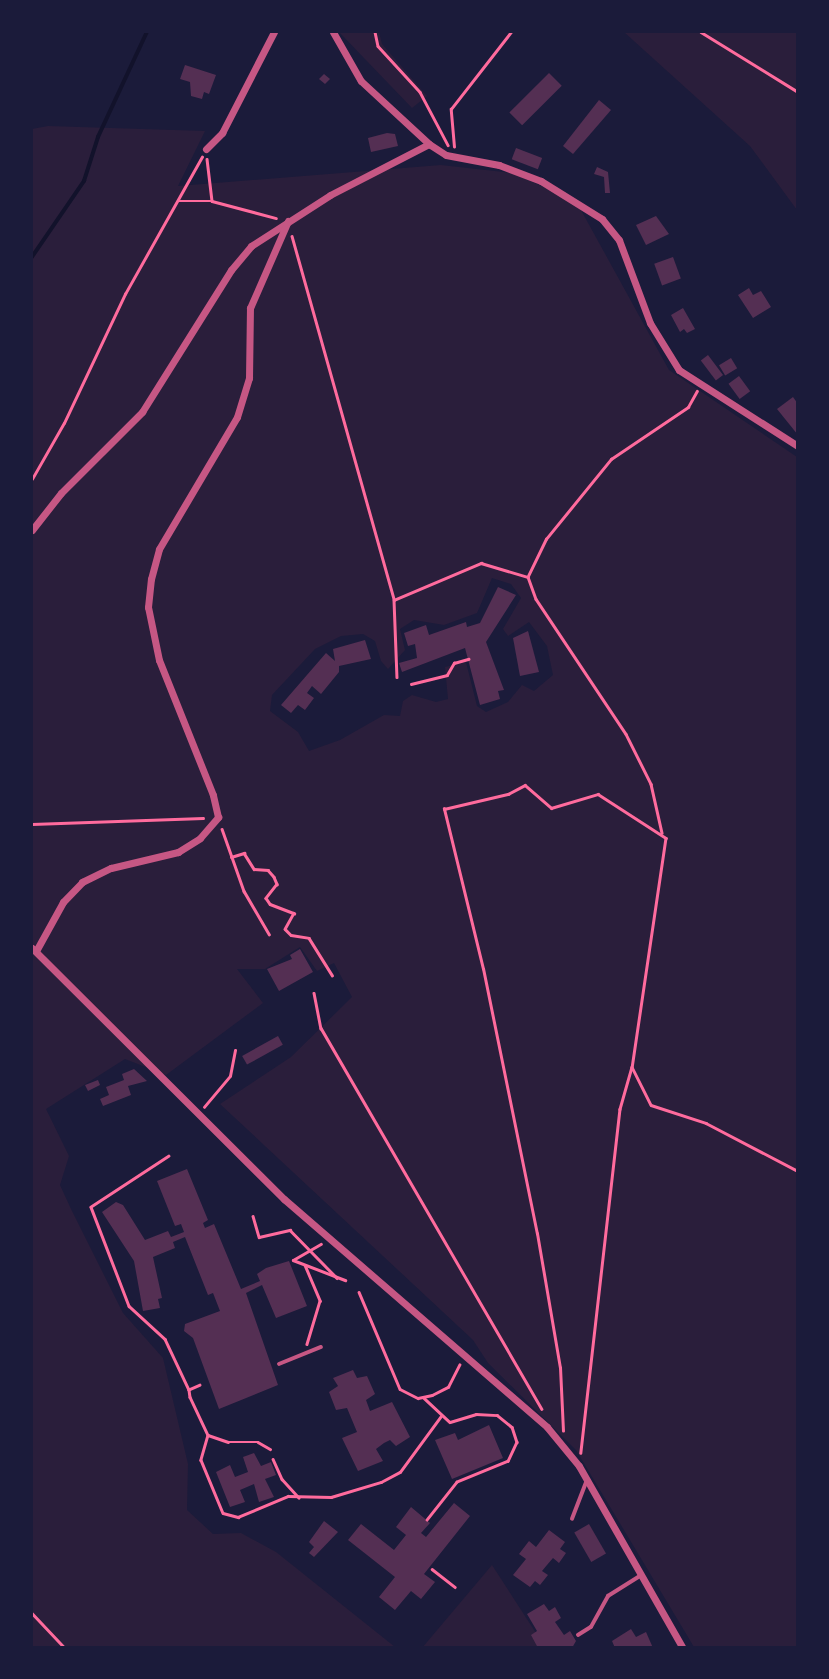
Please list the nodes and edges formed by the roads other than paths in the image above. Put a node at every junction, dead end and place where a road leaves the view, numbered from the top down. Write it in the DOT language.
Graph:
graph roads {
  1 [pos="274,32"];
  2 [pos="333,32"];
  3 [pos="429,144"];
  4 [pos="206,149"];
  5 [pos="288,221"];
  6 [pos="797,446"];
  7 [pos="32,530"];
  8 [pos="34,950"];
  9 [pos="321,1348"];
  10 [pos="279,1364"];
  11 [pos="586,1483"];
  12 [pos="572,1519"];
  13 [pos="641,1575"];
  14 [pos="578,1635"];
  15 [pos="683,1647"];
  1 -- 4 [label="street"];
  2 -- 3 [label="street"];
  3 -- 5 [label="street"];
  3 -- 6 [label="street"];
  5 -- 7 [label="street"];
  5 -- 8 [label="street"];
  8 -- 11 [label="street"];
  9 -- 10 [label="lane"];
  11 -- 12 [label="lane"];
  11 -- 13 [label="street"];
  13 -- 14 [label="lane"];
  13 -- 15 [label="street"];
}
